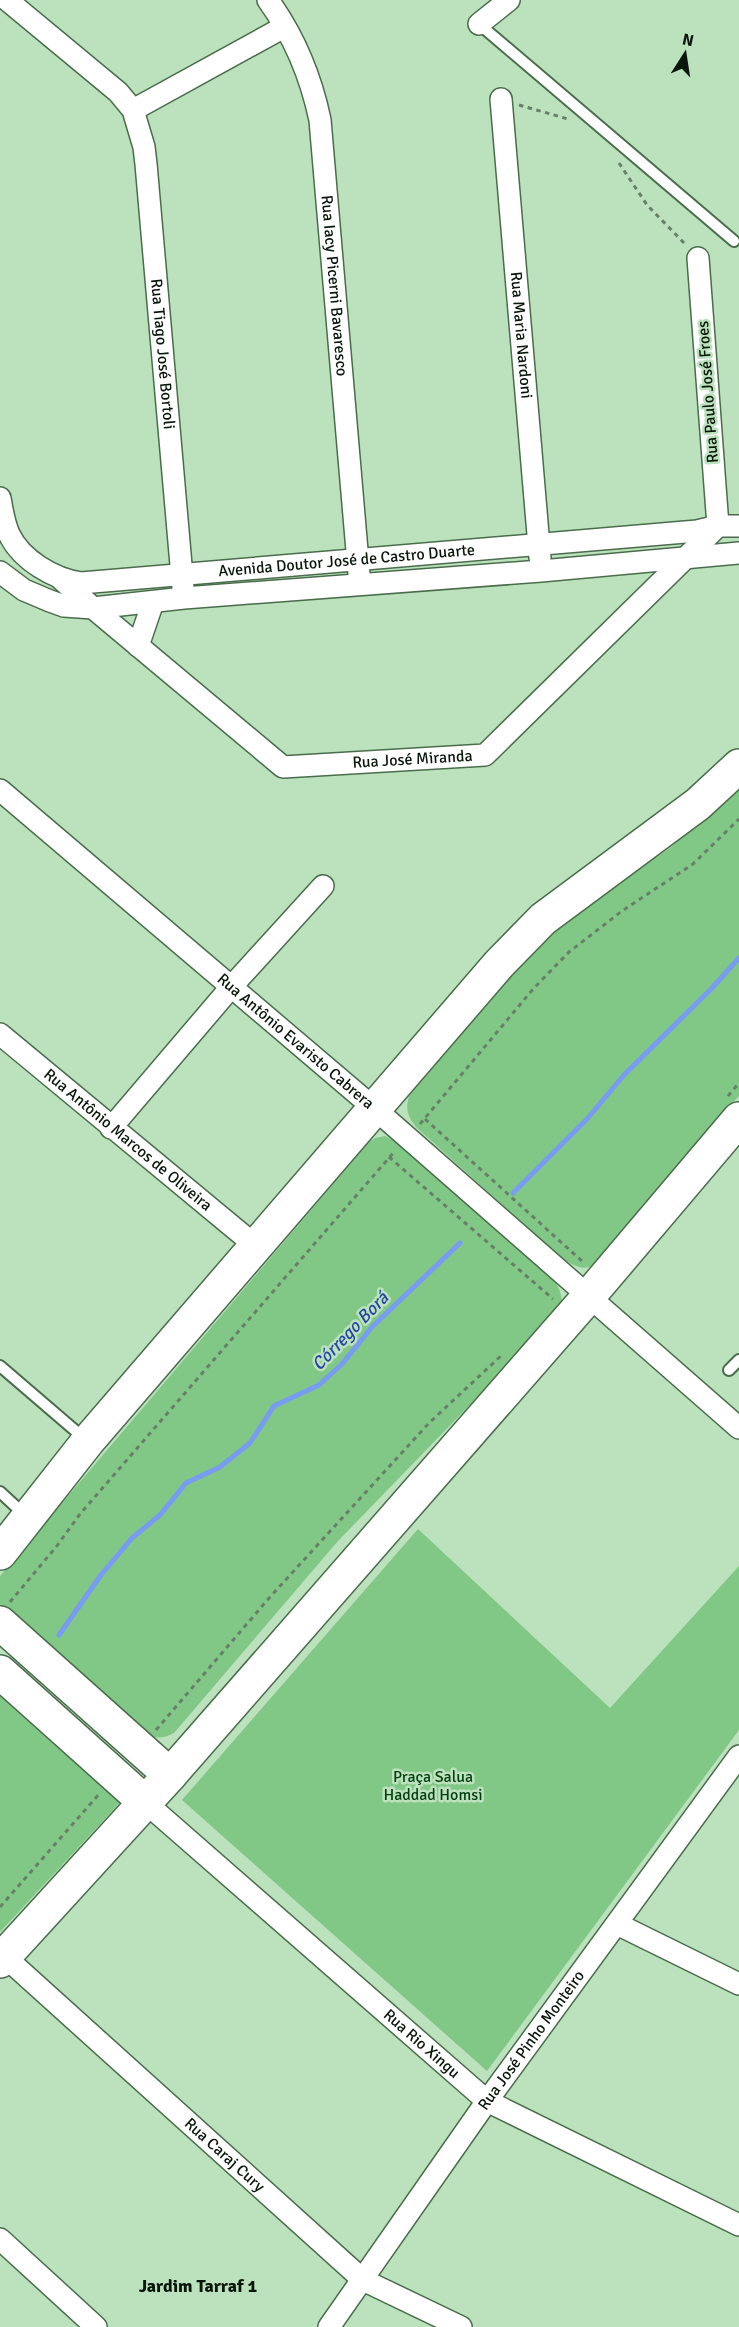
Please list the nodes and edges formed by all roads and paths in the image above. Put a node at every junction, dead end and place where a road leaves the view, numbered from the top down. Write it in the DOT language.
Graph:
graph roads {
  1 [pos="7,0"];
  2 [pos="268,0"];
  3 [pos="509,0"];
  4 [pos="479,24"];
  5 [pos="284,27"];
  6 [pos="501,99"];
  7 [pos="134,110"];
  8 [pos="574,120"];
  9 [pos="616,157"];
  10 [pos="734,241"];
  11 [pos="698,258"];
  12 [pos="0,498"];
  13 [pos="718,526"];
  14 [pos="739,526"];
  15 [pos="538,545"];
  16 [pos="739,553"];
  17 [pos="685,557"];
  18 [pos="357,560"];
  19 [pos="541,571"];
  20 [pos="0,572"];
  21 [pos="181,574"];
  22 [pos="60,578"];
  23 [pos="360,584"];
  24 [pos="184,598"];
  25 [pos="153,602"];
  26 [pos="93,609"];
  27 [pos="138,646"];
  28 [pos="737,769"];
  29 [pos="0,790"];
  30 [pos="739,819"];
  31 [pos="323,886"];
  32 [pos="232,986"];
  33 [pos="0,1034"];
  34 [pos="739,1083"];
  35 [pos="375,1109"];
  36 [pos="730,1112"];
  37 [pos="424,1119"];
  38 [pos="111,1128"];
  39 [pos="407,1138"];
  40 [pos="389,1157"];
  41 [pos="257,1247"];
  42 [pos="590,1256"];
  43 [pos="584,1263"];
  44 [pos="580,1288"];
  45 [pos="506,1352"];
  46 [pos="739,1360"];
  47 [pos="0,1366"];
  48 [pos="729,1370"];
  49 [pos="739,1428"];
  50 [pos="88,1441"];
  51 [pos="0,1492"];
  52 [pos="28,1518"];
  53 [pos="0,1553"];
  54 [pos="9,1616"];
  55 [pos="0,1672"];
  56 [pos="140,1748"];
  57 [pos="737,1763"];
  58 [pos="170,1775"];
  59 [pos="116,1776"];
  60 [pos="146,1803"];
  61 [pos="0,1907"];
  62 [pos="616,1924"];
  63 [pos="2,1959"];
  64 [pos="739,1984"];
  65 [pos="487,2101"];
  66 [pos="739,2224"];
  67 [pos="0,2240"];
  68 [pos="363,2280"];
  69 [pos="96,2327"];
  70 [pos="329,2327"];
  71 [pos="461,2327"];
  1 -- 7 [label="street"];
  2 -- 5 [label="street, Rua Iacy Picerni Bavaresco"];
  3 -- 4 [label="street"];
  4 -- 10 [label="lane"];
  5 -- 7 [label="street"];
  5 -- 18 [label="street, Rua Iacy Picerni Bavaresco"];
  6 -- 8 [label="path"];
  6 -- 15 [label="street, Rua Maria Nardoni"];
  7 -- 21 [label="street, Rua Tiago José Bortoli"];
  9 -- 11 [label="path"];
  11 -- 13 [label="street, Rua Paulo José Froes"];
  12 -- 22 [label="street, Avenida Doutor José de Castro Duarte"];
  13 -- 14 [label="street, Avenida Doutor José de Castro Duarte"];
  13 -- 15 [label="street, Avenida Doutor José de Castro Duarte"];
  13 -- 17 [label="street, Rua José Miranda"];
  15 -- 18 [label="street, Avenida Doutor José de Castro Duarte"];
  15 -- 19 [label="street, Rua Maria Nardoni"];
  16 -- 17 [label="street, Avenida Doutor José de Castro Duarte"];
  17 -- 19 [label="street, Avenida Doutor José de Castro Duarte"];
  17 -- 27 [label="street, Rua José Miranda"];
  18 -- 21 [label="street, Avenida Doutor José de Castro Duarte"];
  18 -- 23 [label="street, Rua Iacy Picerni Bavaresco"];
  19 -- 23 [label="street, Avenida Doutor José de Castro Duarte"];
  20 -- 26 [label="street, Avenida Doutor José de Castro Duarte"];
  21 -- 22 [label="street, Avenida Doutor José de Castro Duarte"];
  21 -- 24 [label="street, Rua Tiago José Bortoli"];
  22 -- 26 [label="street, Rua José Miranda"];
  23 -- 24 [label="street, Avenida Doutor José de Castro Duarte"];
  24 -- 25 [label="street, Avenida Doutor José de Castro Duarte"];
  25 -- 26 [label="street, Avenida Doutor José de Castro Duarte"];
  25 -- 27 [label="street"];
  26 -- 27 [label="street, Rua José Miranda"];
  28 -- 35 [label="main road"];
  29 -- 32 [label="street, Rua Antônio Evaristo Cabrera"];
  30 -- 37 [label="path"];
  31 -- 32 [label="street"];
  32 -- 35 [label="street, Rua Antônio Evaristo Cabrera"];
  32 -- 38 [label="street"];
  33 -- 38 [label="street, Rua Antônio Marcos de Oliveira"];
  34 -- 36 [label="path"];
  35 -- 39 [label="street, Rua Antônio Evaristo Cabrera"];
  35 -- 41 [label="main road"];
  36 -- 44 [label="main road"];
  37 -- 39 [label="path"];
  37 -- 43 [label="path"];
  38 -- 41 [label="street, Rua Antônio Marcos de Oliveira"];
  39 -- 40 [label="path"];
  39 -- 44 [label="street, Rua Antônio Evaristo Cabrera"];
  40 -- 44 [label="path"];
  40 -- 54 [label="path"];
  41 -- 50 [label="main road"];
  42 -- 43 [label="path"];
  43 -- 44 [label="path"];
  44 -- 49 [label="street, Rua Antônio Evaristo Cabrera"];
  44 -- 58 [label="main road"];
  45 -- 56 [label="path"];
  46 -- 48 [label="lane"];
  47 -- 50 [label="lane"];
  50 -- 52 [label="main road"];
  51 -- 52 [label="lane"];
  52 -- 53 [label="main road"];
  54 -- 56 [label="main road"];
  55 -- 59 [label="main road"];
  56 -- 58 [label="main road"];
  57 -- 62 [label="street, Rua José Pinho Monteiro"];
  58 -- 60 [label="main road"];
  59 -- 60 [label="main road"];
  59 -- 61 [label="path"];
  60 -- 63 [label="main road"];
  60 -- 65 [label="street, Rua Rio Xingu"];
  62 -- 64 [label="street"];
  62 -- 65 [label="street, Rua José Pinho Monteiro"];
  63 -- 68 [label="street, Rua Caraj Cury"];
  65 -- 66 [label="street, Rua Rio Xingu"];
  65 -- 68 [label="street, Rua José Pinho Monteiro"];
  67 -- 69 [label="street"];
  68 -- 70 [label="street, Rua José Pinho Monteiro"];
  68 -- 71 [label="street, Rua Caraj Cury"];
}
